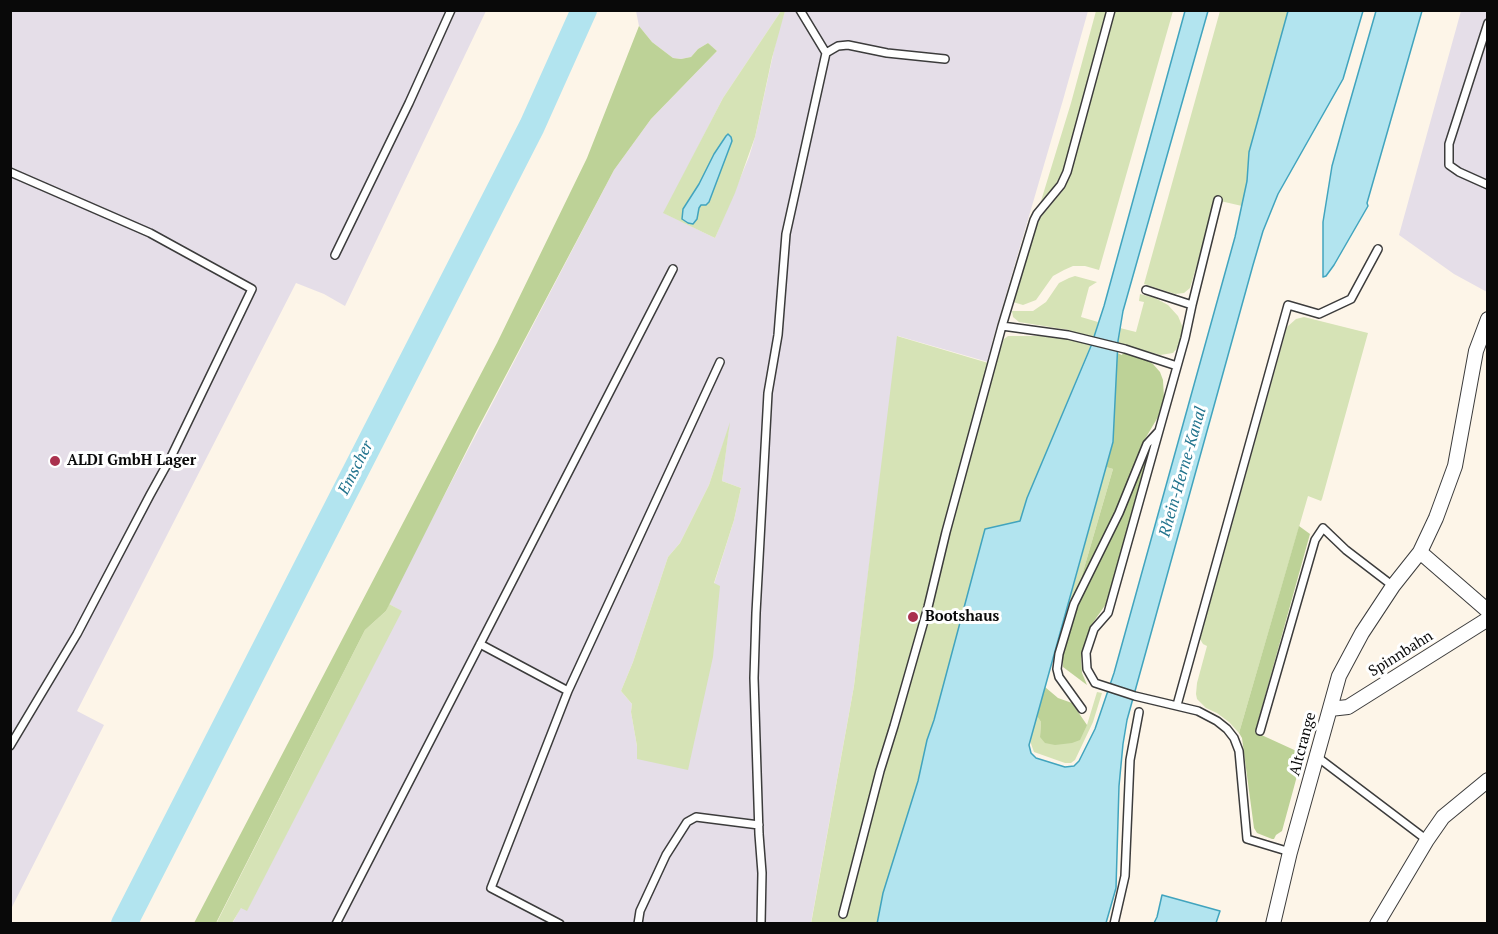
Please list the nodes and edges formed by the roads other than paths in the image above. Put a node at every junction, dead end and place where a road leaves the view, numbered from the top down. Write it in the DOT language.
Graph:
graph roads {
  1 [pos="451,10"];
  2 [pos="800,10"];
  3 [pos="1111,10"];
  4 [pos="1488,23"];
  5 [pos="826,53"];
  6 [pos="945,59"];
  7 [pos="10,172"];
  8 [pos="1488,184"];
  9 [pos="1218,200"];
  10 [pos="1378,249"];
  11 [pos="335,255"];
  12 [pos="673,269"];
  13 [pos="1146,290"];
  14 [pos="1192,305"];
  15 [pos="1488,319"];
  16 [pos="1002,326"];
  17 [pos="720,362"];
  18 [pos="1178,366"];
  19 [pos="1159,430"];
  20 [pos="1420,552"];
  21 [pos="1394,586"];
  22 [pos="1488,611"];
  23 [pos="1488,619"];
  24 [pos="480,644"];
  25 [pos="568,691"];
  26 [pos="1178,705"];
  27 [pos="1082,709"];
  28 [pos="1330,709"];
  29 [pos="1139,712"];
  30 [pos="1260,731"];
  31 [pos="10,746"];
  32 [pos="1316,756"];
  33 [pos="1488,780"];
  34 [pos="759,825"];
  35 [pos="1427,840"];
  36 [pos="1290,852"];
  37 [pos="843,914"];
  38 [pos="336,924"];
  39 [pos="560,924"];
  40 [pos="638,924"];
  41 [pos="761,924"];
  42 [pos="1114,924"];
  43 [pos="1273,924"];
  44 [pos="1377,924"];
  1 -- 11 [label="lane"];
  2 -- 5 [label="lane"];
  3 -- 16 [label="lane"];
  4 -- 8 [label="lane"];
  5 -- 6 [label="lane"];
  5 -- 34 [label="lane"];
  7 -- 31 [label="lane"];
  9 -- 14 [label="lane"];
  10 -- 26 [label="lane"];
  12 -- 24 [label="lane"];
  13 -- 14 [label="lane"];
  14 -- 18 [label="lane"];
  15 -- 20 [label="street, Altcrange"];
  16 -- 18 [label="lane"];
  16 -- 37 [label="lane"];
  17 -- 25 [label="lane"];
  18 -- 19 [label="lane"];
  19 -- 26 [label="lane"];
  19 -- 27 [label="lane"];
  20 -- 21 [label="street, Altcrange"];
  20 -- 22 [label="street"];
  21 -- 28 [label="street, Altcrange"];
  21 -- 30 [label="lane"];
  23 -- 28 [label="street, Spinnbahn"];
  24 -- 25 [label="lane"];
  24 -- 38 [label="lane"];
  25 -- 39 [label="lane"];
  26 -- 36 [label="lane"];
  28 -- 32 [label="street, Altcrange"];
  29 -- 42 [label="lane"];
  32 -- 35 [label="lane"];
  32 -- 36 [label="street, Altcrange"];
  33 -- 35 [label="street"];
  34 -- 40 [label="lane"];
  34 -- 41 [label="lane"];
  35 -- 44 [label="street"];
  36 -- 43 [label="street, Altcrange"];
}
